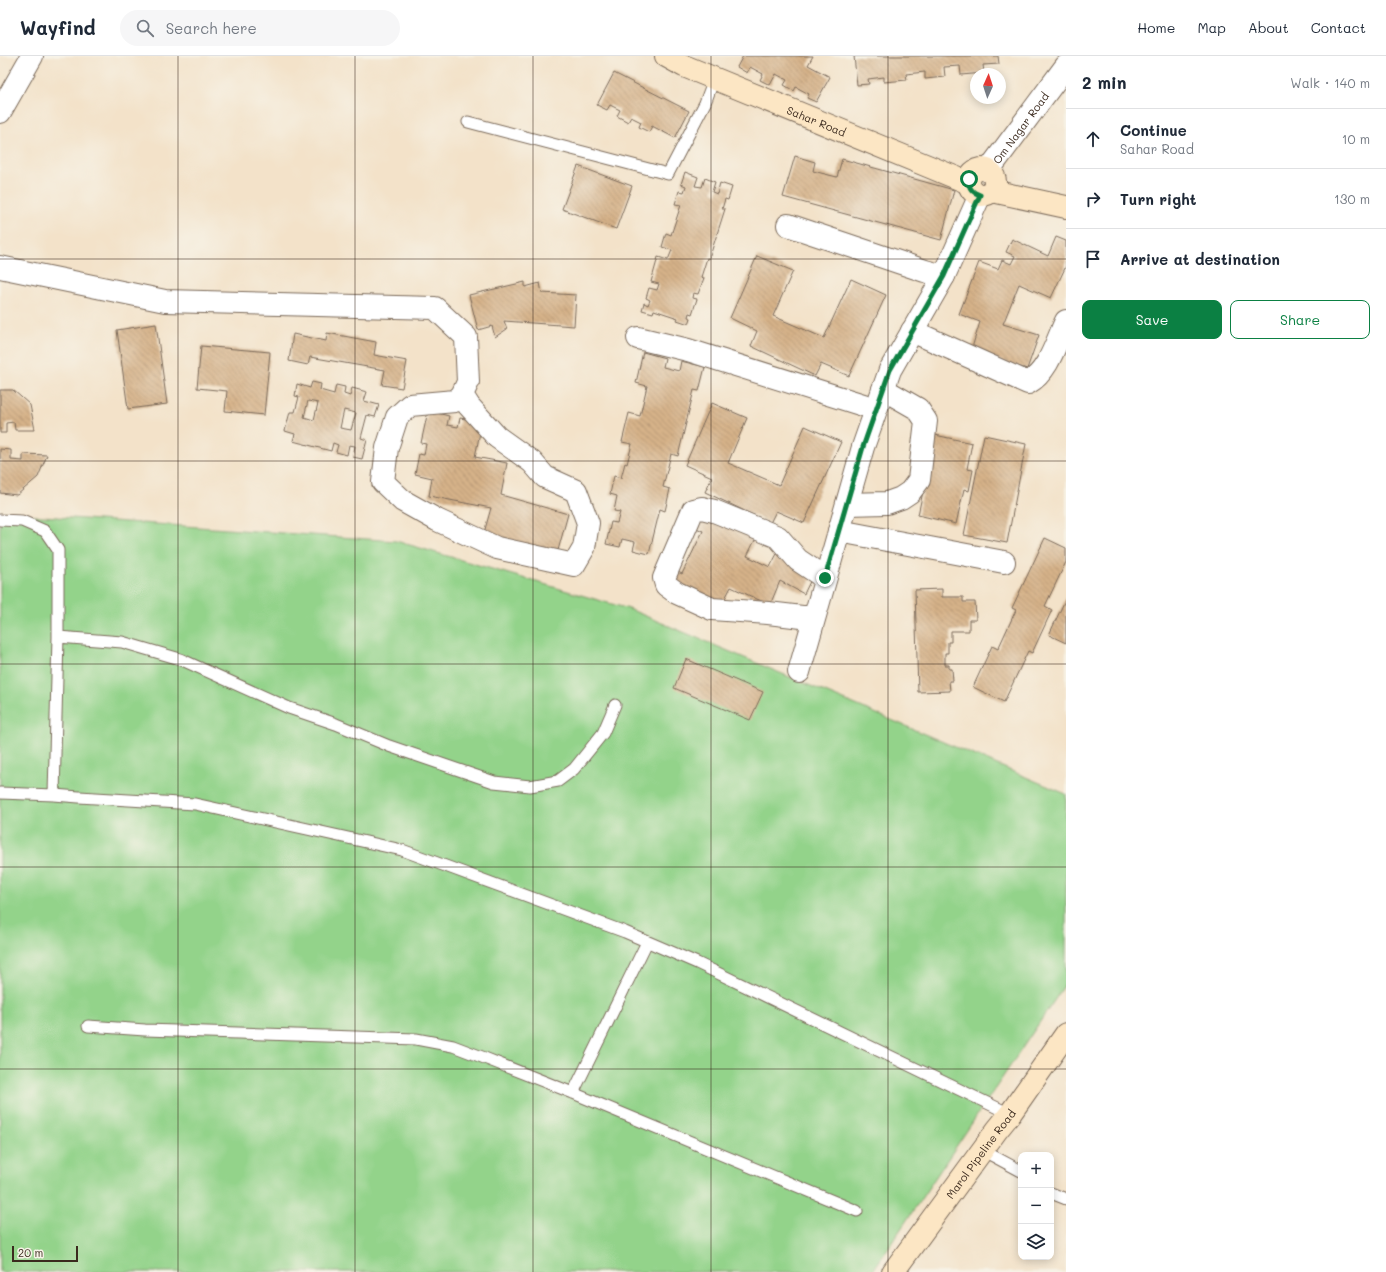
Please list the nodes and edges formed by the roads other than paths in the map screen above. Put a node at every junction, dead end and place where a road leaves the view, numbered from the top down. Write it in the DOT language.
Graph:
graph roads {
  1 [pos="32,56"];
  2 [pos="666,56"];
  3 [pos="1066,66"];
  4 [pos="714,79"];
  5 [pos="0,112"];
  6 [pos="468,122"];
  7 [pos="982,185"];
  8 [pos="1066,207"];
  9 [pos="788,224"];
  10 [pos="0,267"];
  11 [pos="944,276"];
  12 [pos="1066,321"];
  13 [pos="912,331"];
  14 [pos="638,338"];
  15 [pos="462,395"];
  16 [pos="880,399"];
  17 [pos="847,504"];
  18 [pos="0,520"];
  19 [pos="839,531"];
  20 [pos="1004,562"];
  21 [pos="825,578"];
  22 [pos="814,617"];
  23 [pos="58,637"];
  24 [pos="799,672"];
  25 [pos="616,705"];
  26 [pos="0,793"];
  27 [pos="54,794"];
  28 [pos="647,942"];
  29 [pos="88,1026"];
  30 [pos="1066,1034"];
  31 [pos="573,1093"];
  32 [pos="1010,1114"];
  33 [pos="982,1150"];
  34 [pos="1018,1169"];
  35 [pos="1054,1194"];
  36 [pos="1066,1199"];
  37 [pos="857,1211"];
  38 [pos="893,1272"];
  1 -- 5 [label="street"];
  2 -- 4 [label="street, Sahar Road"];
  3 -- 7 [label="street, Om Nagar Road"];
  4 -- 6 [label="lane"];
  4 -- 7 [label="street, Sahar Road"];
  7 -- 8 [label="street, Sahar Road"];
  7 -- 11 [label="street, Om Nagar Road"];
  9 -- 11 [label="street"];
  10 -- 15 [label="street"];
  11 -- 13 [label="street, Om Nagar Road"];
  12 -- 13 [label="street"];
  13 -- 16 [label="street, Om Nagar Road"];
  14 -- 16 [label="street"];
  15 -- 15 [label="street"];
  16 -- 17 [label="street, Om Nagar Road"];
  16 -- 17 [label="street"];
  17 -- 19 [label="street, Om Nagar Road"];
  18 -- 23 [label="lane"];
  19 -- 20 [label="street"];
  19 -- 21 [label="street, Om Nagar Road"];
  21 -- 22 [label="street, Om Nagar Road"];
  21 -- 22 [label="street"];
  22 -- 24 [label="street, Om Nagar Road"];
  23 -- 25 [label="lane"];
  23 -- 27 [label="lane"];
  26 -- 27 [label="lane"];
  27 -- 28 [label="lane"];
  28 -- 31 [label="lane"];
  28 -- 32 [label="lane"];
  29 -- 31 [label="lane"];
  30 -- 32 [label="street, Marol Pipeline Road"];
  31 -- 37 [label="lane"];
  32 -- 33 [label="street, Marol Pipeline Road"];
  33 -- 34 [label="lane"];
  33 -- 38 [label="street, Marol Pipeline Road"];
  35 -- 36 [label="lane"];
}
